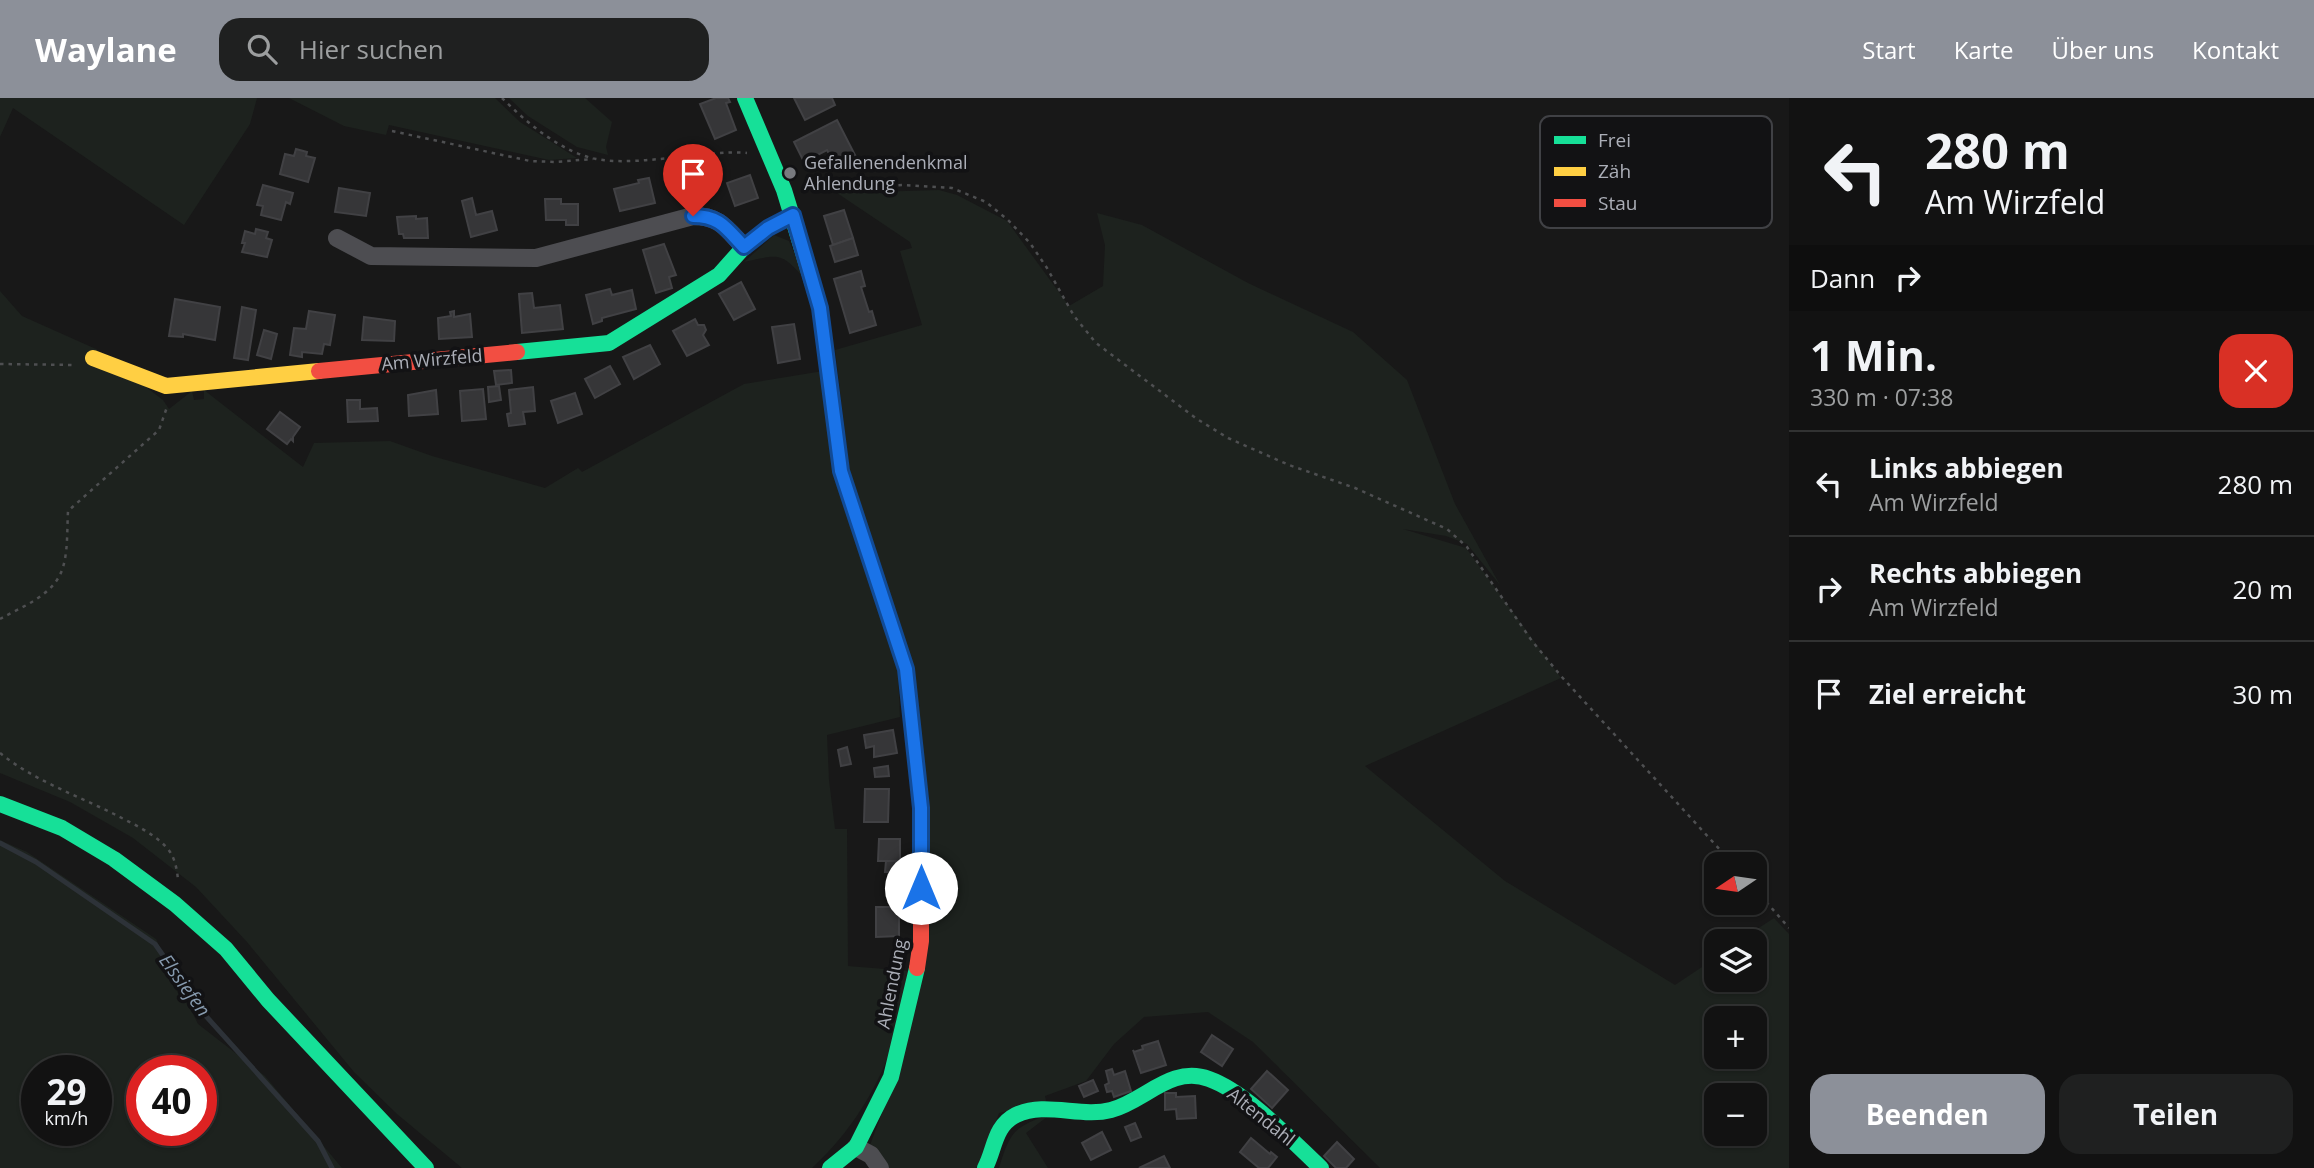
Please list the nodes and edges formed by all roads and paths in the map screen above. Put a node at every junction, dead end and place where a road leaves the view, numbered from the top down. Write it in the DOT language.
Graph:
graph roads {
  1 [pos="502,98"];
  2 [pos="745,98"];
  3 [pos="392,131"];
  4 [pos="768,155"];
  5 [pos="597,159"];
  6 [pos="784,190"];
  7 [pos="793,215"];
  8 [pos="337,238"];
  9 [pos="744,247"];
  10 [pos="95,359"];
  11 [pos="0,364"];
  12 [pos="168,402"];
  13 [pos="0,619"];
  14 [pos="0,753"];
  15 [pos="0,804"];
  16 [pos="1722,852"];
  17 [pos="178,882"];
  18 [pos="1768,904"];
  19 [pos="1789,928"];
  20 [pos="856,1147"];
  21 [pos="426,1168"];
  22 [pos="830,1168"];
  23 [pos="880,1168"];
  24 [pos="985,1168"];
  25 [pos="1321,1168"];
  1 -- 5 [label="path"];
  2 -- 4 [label="street, Ahlendung"];
  3 -- 5 [label="path"];
  4 -- 5 [label="path"];
  4 -- 6 [label="street, Ahlendung"];
  6 -- 7 [label="street, Ahlendung"];
  6 -- 16 [label="path"];
  7 -- 9 [label="street, Am Wirzfeld"];
  7 -- 20 [label="street, Ahlendung"];
  8 -- 9 [label="street"];
  9 -- 10 [label="street, Am Wirzfeld"];
  10 -- 11 [label="path"];
  12 -- 13 [label="path"];
  14 -- 17 [label="path"];
  15 -- 21 [label="street"];
  18 -- 19 [label="path"];
  20 -- 22 [label="street, Ahlendung"];
  20 -- 23 [label="street"];
  24 -- 25 [label="street, Altendahl"];
}
